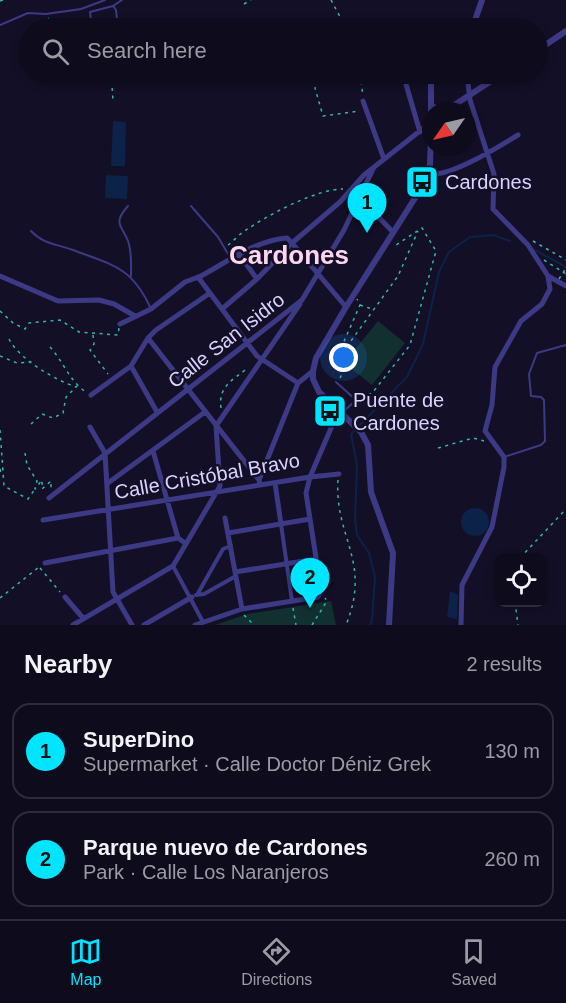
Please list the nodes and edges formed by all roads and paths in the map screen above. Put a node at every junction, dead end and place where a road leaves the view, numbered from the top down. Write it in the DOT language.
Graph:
graph roads {
  1 [pos="105,0"];
  2 [pos="122,0"];
  3 [pos="252,0"];
  4 [pos="331,0"];
  5 [pos="482,0"];
  6 [pos="244,4"];
  7 [pos="113,6"];
  8 [pos="46,14"];
  9 [pos="50,18"];
  10 [pos="91,18"];
  11 [pos="117,18"];
  12 [pos="341,18"];
  13 [pos="476,18"];
  14 [pos="0,25"];
  15 [pos="566,31"];
  16 [pos="548,43"];
  17 [pos="109,84"];
  18 [pos="317,84"];
  19 [pos="361,84"];
  20 [pos="407,84"];
  21 [pos="431,84"];
  22 [pos="468,84"];
  23 [pos="486,84"];
  24 [pos="470,94"];
  25 [pos="113,101"];
  26 [pos="363,101"];
  27 [pos="430,102"];
  28 [pos="458,102"];
  29 [pos="367,110"];
  30 [pos="420,132"];
  31 [pos="518,135"];
  32 [pos="486,154"];
  33 [pos="429,156"];
  34 [pos="384,159"];
  35 [pos="374,167"];
  36 [pos="428,174"];
  37 [pos="352,190"];
  38 [pos="359,198"];
  39 [pos="128,206"];
  40 [pos="191,206"];
  41 [pos="419,229"];
  42 [pos="31,231"];
  43 [pos="393,232"];
  44 [pos="521,238"];
  45 [pos="388,240"];
  46 [pos="292,243"];
  47 [pos="224,248"];
  48 [pos="239,254"];
  49 [pos="231,259"];
  50 [pos="538,260"];
  51 [pos="566,261"];
  52 [pos="566,268"];
  53 [pos="566,274"];
  54 [pos="319,275"];
  55 [pos="0,276"];
  56 [pos="132,276"];
  57 [pos="548,276"];
  58 [pos="198,277"];
  59 [pos="257,279"];
  60 [pos="559,279"];
  61 [pos="566,286"];
  62 [pos="210,293"];
  63 [pos="353,295"];
  64 [pos="302,300"];
  65 [pos="360,305"];
  66 [pos="346,308"];
  67 [pos="151,309"];
  68 [pos="222,309"];
  69 [pos="373,310"];
  70 [pos="0,311"];
  71 [pos="135,316"];
  72 [pos="120,324"];
  73 [pos="93,334"];
  74 [pos="148,338"];
  75 [pos="9,339"];
  76 [pos="247,343"];
  77 [pos="566,345"];
  78 [pos="50,347"];
  79 [pos="0,356"];
  80 [pos="262,359"];
  81 [pos="33,362"];
  82 [pos="335,363"];
  83 [pos="131,366"];
  84 [pos="257,366"];
  85 [pos="313,371"];
  86 [pos="112,380"];
  87 [pos="336,382"];
  88 [pos="297,383"];
  89 [pos="76,386"];
  90 [pos="188,389"];
  91 [pos="91,395"];
  92 [pos="356,400"];
  93 [pos="157,412"];
  94 [pos="206,412"];
  95 [pos="340,413"];
  96 [pos="222,418"];
  97 [pos="31,424"];
  98 [pos="216,426"];
  99 [pos="90,427"];
  100 [pos="0,430"];
  101 [pos="491,441"];
  102 [pos="438,448"];
  103 [pos="153,451"];
  104 [pos="25,453"];
  105 [pos="105,453"];
  106 [pos="504,457"];
  107 [pos="0,469"];
  108 [pos="339,474"];
  109 [pos="2,475"];
  110 [pos="310,477"];
  111 [pos="260,482"];
  112 [pos="108,483"];
  113 [pos="275,483"];
  114 [pos="35,489"];
  115 [pos="216,492"];
  116 [pos="49,498"];
  117 [pos="167,500"];
  118 [pos="108,509"];
  119 [pos="566,509"];
  120 [pos="225,518"];
  121 [pos="310,519"];
  122 [pos="43,520"];
  123 [pos="281,524"];
  124 [pos="228,533"];
  125 [pos="178,538"];
  126 [pos="185,543"];
  127 [pos="231,546"];
  128 [pos="111,551"];
  129 [pos="525,553"];
  130 [pos="316,560"];
  131 [pos="45,563"];
  132 [pos="286,564"];
  133 [pos="172,566"];
  134 [pos="39,567"];
  135 [pos="235,574"];
  136 [pos="321,590"];
  137 [pos="195,596"];
  138 [pos="65,597"];
  139 [pos="0,598"];
  140 [pos="115,598"];
  141 [pos="292,601"];
  142 [pos="515,607"];
  143 [pos="242,609"];
  144 [pos="83,618"];
  145 [pos="203,622"];
  146 [pos="73,625"];
  147 [pos="132,625"];
  148 [pos="144,625"];
  149 [pos="195,625"];
  150 [pos="254,625"];
  151 [pos="296,625"];
  152 [pos="312,625"];
  153 [pos="346,625"];
  154 [pos="389,625"];
  155 [pos="461,625"];
  156 [pos="518,625"];
  1 -- 8 [label="lane"];
  2 -- 7 [label="lane"];
  3 -- 6 [label="path"];
  4 -- 12 [label="path"];
  5 -- 13 [label="street"];
  7 -- 10 [label="lane"];
  7 -- 11 [label="lane"];
  8 -- 9 [label="path"];
  8 -- 14 [label="lane"];
  15 -- 16 [label="street"];
  17 -- 25 [label="path"];
  18 -- 29 [label="path"];
  19 -- 26 [label="path"];
  20 -- 30 [label="street"];
  21 -- 27 [label="street"];
  22 -- 24 [label="street"];
  23 -- 24 [label="street"];
  24 -- 28 [label="street"];
  24 -- 32 [label="street"];
  26 -- 29 [label="street"];
  29 -- 34 [label="street"];
  30 -- 34 [label="street"];
  31 -- 32 [label="street"];
  32 -- 36 [label="street"];
  32 -- 44 [label="street"];
  33 -- 36 [label="street"];
  34 -- 35 [label="street"];
  35 -- 37 [label="street"];
  35 -- 38 [label="street, Calle San Isidro"];
  36 -- 43 [label="street"];
  37 -- 38 [label="street"];
  37 -- 46 [label="street"];
  37 -- 47 [label="path"];
  38 -- 43 [label="street"];
  38 -- 54 [label="street, Calle San Isidro"];
  39 -- 56 [label="lane"];
  40 -- 47 [label="lane"];
  41 -- 45 [label="path"];
  41 -- 69 [label="path"];
  41 -- 92 [label="path"];
  42 -- 56 [label="lane"];
  43 -- 45 [label="street"];
  44 -- 50 [label="street"];
  44 -- 51 [label="path"];
  45 -- 63 [label="street"];
  46 -- 48 [label="street"];
  46 -- 54 [label="street"];
  46 -- 59 [label="street"];
  47 -- 49 [label="lane"];
  48 -- 49 [label="street"];
  48 -- 59 [label="street"];
  49 -- 58 [label="street"];
  50 -- 53 [label="path"];
  50 -- 57 [label="street"];
  52 -- 60 [label="path, bridge"];
  54 -- 64 [label="street, Calle San Isidro"];
  54 -- 66 [label="street"];
  55 -- 71 [label="street"];
  56 -- 67 [label="lane"];
  57 -- 61 [label="street"];
  57 -- 101 [label="street"];
  58 -- 62 [label="street"];
  58 -- 67 [label="street"];
  59 -- 68 [label="street"];
  62 -- 68 [label="street"];
  62 -- 74 [label="street"];
  63 -- 65 [label="path"];
  63 -- 66 [label="street"];
  64 -- 76 [label="street, Calle San Isidro"];
  64 -- 80 [label="street"];
  65 -- 69 [label="path"];
  65 -- 82 [label="path"];
  66 -- 85 [label="street"];
  67 -- 71 [label="street"];
  68 -- 76 [label="street"];
  69 -- 82 [label="path"];
  70 -- 73 [label="path"];
  71 -- 72 [label="street"];
  72 -- 73 [label="path"];
  73 -- 86 [label="path"];
  74 -- 83 [label="street"];
  74 -- 90 [label="street"];
  75 -- 81 [label="path"];
  76 -- 80 [label="street"];
  76 -- 90 [label="street, Calle San Isidro"];
  77 -- 106 [label="lane"];
  78 -- 89 [label="path"];
  79 -- 81 [label="path"];
  80 -- 84 [label="street"];
  80 -- 88 [label="street"];
  81 -- 89 [label="path"];
  82 -- 87 [label="path"];
  83 -- 86 [label="street"];
  83 -- 93 [label="street"];
  84 -- 96 [label="street"];
  84 -- 96 [label="path"];
  85 -- 88 [label="street"];
  85 -- 95 [label="street"];
  86 -- 91 [label="street"];
  87 -- 92 [label="lane"];
  88 -- 111 [label="street"];
  89 -- 91 [label="path"];
  89 -- 97 [label="path"];
  90 -- 93 [label="street, Calle San Isidro"];
  90 -- 94 [label="street"];
  92 -- 95 [label="lane"];
  93 -- 105 [label="street, Calle San Isidro"];
  94 -- 98 [label="street"];
  94 -- 103 [label="street"];
  95 -- 110 [label="street, Calle Cristóbal Bravo"];
  95 -- 154 [label="street"];
  96 -- 98 [label="street"];
  98 -- 111 [label="street"];
  98 -- 115 [label="street"];
  99 -- 105 [label="street"];
  100 -- 109 [label="path"];
  101 -- 102 [label="path"];
  101 -- 106 [label="street"];
  103 -- 112 [label="street"];
  103 -- 117 [label="street"];
  104 -- 114 [label="path"];
  105 -- 112 [label="street"];
  105 -- 116 [label="street, Calle San Isidro"];
  106 -- 155 [label="street"];
  107 -- 109 [label="path"];
  108 -- 110 [label="street"];
  108 -- 153 [label="path"];
  109 -- 114 [label="path"];
  110 -- 113 [label="street, Calle Cristóbal Bravo"];
  110 -- 121 [label="street"];
  111 -- 113 [label="street, Calle Cristóbal Bravo"];
  111 -- 115 [label="street, Calle Cristóbal Bravo"];
  112 -- 118 [label="street"];
  113 -- 123 [label="street"];
  114 -- 116 [label="path"];
  115 -- 117 [label="street, Calle Cristóbal Bravo"];
  115 -- 126 [label="street"];
  117 -- 118 [label="street, Calle Cristóbal Bravo"];
  117 -- 125 [label="street"];
  118 -- 122 [label="street, Calle Cristóbal Bravo"];
  118 -- 128 [label="street"];
  119 -- 129 [label="path"];
  120 -- 124 [label="street"];
  121 -- 123 [label="street"];
  121 -- 130 [label="street"];
  123 -- 124 [label="street"];
  123 -- 132 [label="street"];
  124 -- 127 [label="street"];
  125 -- 126 [label="street"];
  125 -- 128 [label="street"];
  126 -- 133 [label="street"];
  127 -- 135 [label="street"];
  127 -- 137 [label="street"];
  128 -- 131 [label="street"];
  128 -- 140 [label="street"];
  130 -- 132 [label="street"];
  130 -- 136 [label="street"];
  131 -- 134 [label="path"];
  132 -- 135 [label="street"];
  132 -- 141 [label="street"];
  133 -- 137 [label="street"];
  133 -- 140 [label="street"];
  134 -- 138 [label="path"];
  134 -- 139 [label="path"];
  135 -- 137 [label="street"];
  135 -- 143 [label="street"];
  136 -- 141 [label="street"];
  136 -- 152 [label="path"];
  137 -- 145 [label="street"];
  137 -- 148 [label="street"];
  138 -- 144 [label="street"];
  140 -- 144 [label="street"];
  140 -- 147 [label="street"];
  141 -- 143 [label="street"];
  141 -- 151 [label="path"];
  142 -- 156 [label="path"];
  143 -- 145 [label="street"];
  143 -- 150 [label="path"];
  144 -- 146 [label="street"];
  145 -- 149 [label="street"];
}
